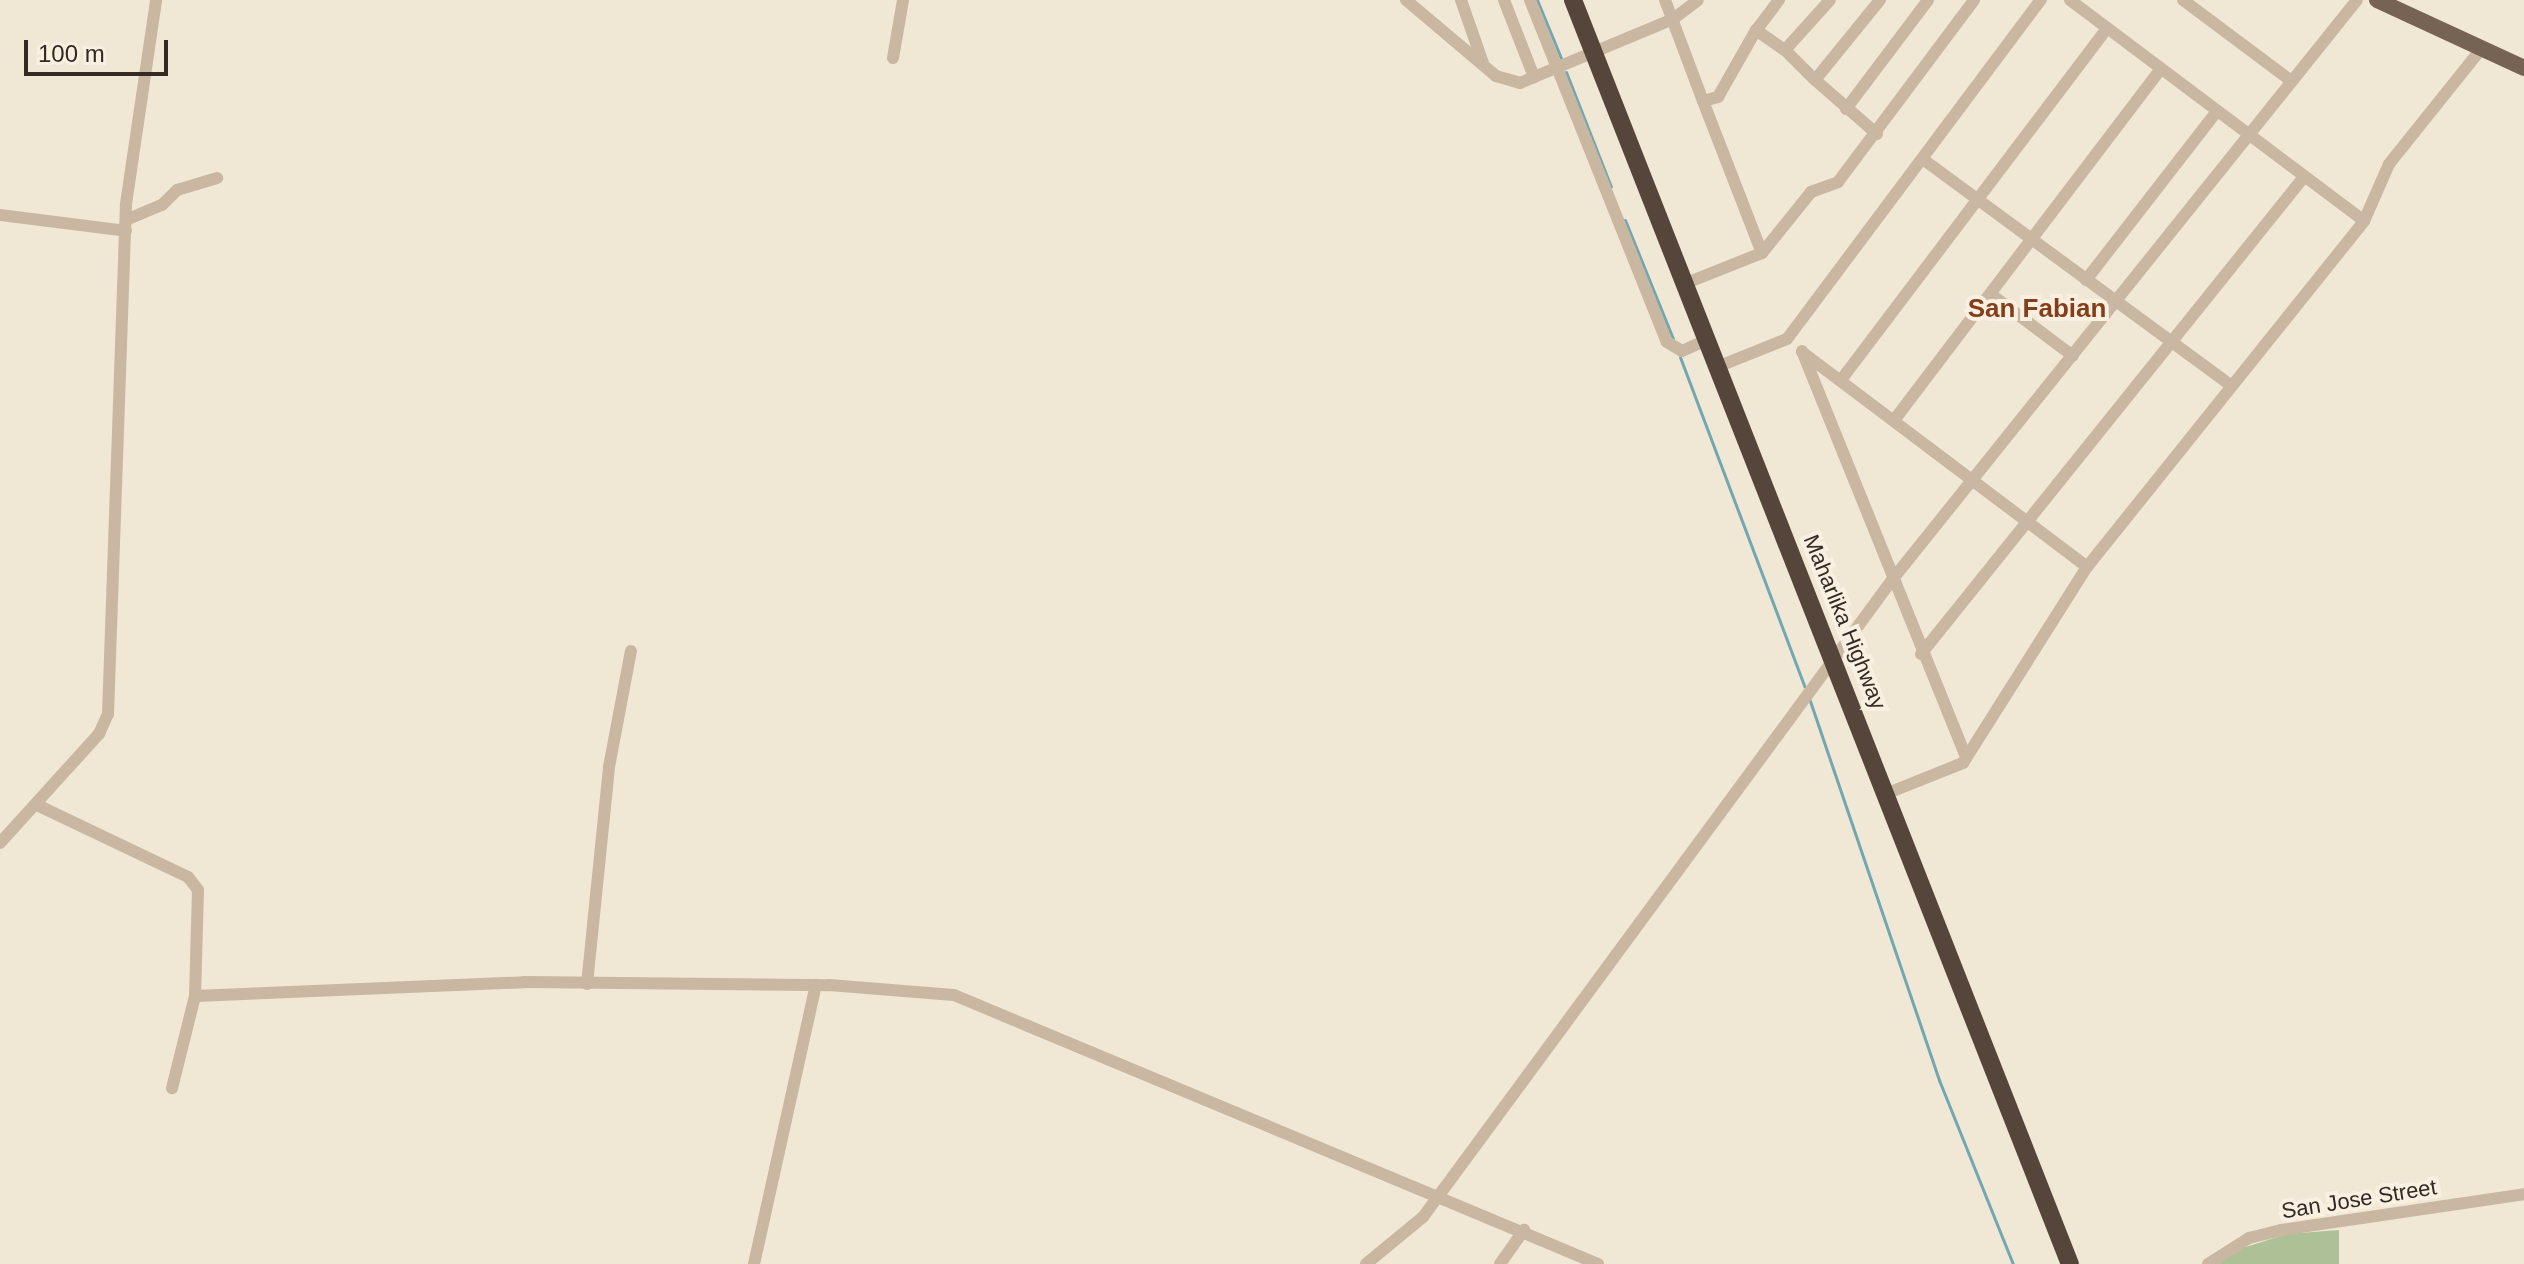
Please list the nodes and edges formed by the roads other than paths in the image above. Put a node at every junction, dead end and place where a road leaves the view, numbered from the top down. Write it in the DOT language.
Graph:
graph roads {
  1 [pos="156,0"];
  2 [pos="903,0"];
  3 [pos="1406,0"];
  4 [pos="1418,0"];
  5 [pos="1461,0"];
  6 [pos="1504,0"];
  7 [pos="1530,0"];
  8 [pos="1573,0"];
  9 [pos="1665,0"];
  10 [pos="1698,0"];
  11 [pos="1779,0"];
  12 [pos="1830,0"];
  13 [pos="1880,0"];
  14 [pos="1928,0"];
  15 [pos="1974,0"];
  16 [pos="2041,0"];
  17 [pos="2070,0"];
  18 [pos="2183,0"];
  19 [pos="2357,0"];
  20 [pos="2377,0"];
  21 [pos="1424,15"];
  22 [pos="1673,19"];
  23 [pos="2107,28"];
  24 [pos="1756,30"];
  25 [pos="2481,49"];
  26 [pos="1592,50"];
  27 [pos="1785,50"];
  28 [pos="893,58"];
  29 [pos="1484,66"];
  30 [pos="1557,68"];
  31 [pos="2161,68"];
  32 [pos="2524,68"];
  33 [pos="1534,77"];
  34 [pos="1815,80"];
  35 [pos="2290,80"];
  36 [pos="1703,101"];
  37 [pos="1846,109"];
  38 [pos="2217,111"];
  39 [pos="1877,134"];
  40 [pos="2246,135"];
  41 [pos="1924,160"];
  42 [pos="217,178"];
  43 [pos="2303,178"];
  44 [pos="1980,201"];
  45 [pos="0,215"];
  46 [pos="2364,221"];
  47 [pos="126,226"];
  48 [pos="2033,243"];
  49 [pos="1762,253"];
  50 [pos="2086,280"];
  51 [pos="1684,284"];
  52 [pos="1992,295"];
  53 [pos="2116,301"];
  54 [pos="1787,339"];
  55 [pos="1707,340"];
  56 [pos="2173,344"];
  57 [pos="1802,351"];
  58 [pos="2073,356"];
  59 [pos="1717,367"];
  60 [pos="1841,380"];
  61 [pos="2228,383"];
  62 [pos="1895,419"];
  63 [pos="1975,477"];
  64 [pos="2031,523"];
  65 [pos="2087,567"];
  66 [pos="1892,580"];
  67 [pos="631,651"];
  68 [pos="1921,654"];
  69 [pos="1833,657"];
  70 [pos="1966,756"];
  71 [pos="1888,793"];
  72 [pos="37,805"];
  73 [pos="0,843"];
  74 [pos="587,984"];
  75 [pos="816,985"];
  76 [pos="195,996"];
  77 [pos="172,1088"];
  78 [pos="1434,1194"];
  79 [pos="2524,1194"];
  80 [pos="1524,1230"];
  81 [pos="754,1264"];
  82 [pos="1366,1264"];
  83 [pos="1500,1264"];
  84 [pos="1598,1264"];
  85 [pos="2070,1264"];
  86 [pos="2208,1264"];
  1 -- 47 [label="street"];
  2 -- 28 [label="street"];
  3 -- 21 [label="street"];
  4 -- 21 [label="street"];
  5 -- 29 [label="street"];
  6 -- 33 [label="street"];
  7 -- 30 [label="street"];
  8 -- 26 [label="highway, Maharlika Highway"];
  9 -- 22 [label="street"];
  10 -- 22 [label="street"];
  11 -- 24 [label="street"];
  12 -- 27 [label="street"];
  13 -- 34 [label="street"];
  14 -- 37 [label="street"];
  15 -- 39 [label="street"];
  16 -- 41 [label="street"];
  17 -- 23 [label="street"];
  18 -- 35 [label="street"];
  19 -- 35 [label="street"];
  20 -- 25 [label="main road"];
  21 -- 29 [label="street"];
  22 -- 26 [label="street"];
  22 -- 36 [label="street"];
  23 -- 31 [label="street"];
  23 -- 44 [label="street"];
  24 -- 27 [label="street"];
  24 -- 36 [label="street"];
  25 -- 32 [label="main road"];
  25 -- 46 [label="street"];
  26 -- 30 [label="street"];
  26 -- 51 [label="highway, Maharlika Highway"];
  27 -- 34 [label="street"];
  29 -- 33 [label="street"];
  30 -- 33 [label="street"];
  30 -- 55 [label="street"];
  31 -- 38 [label="street"];
  31 -- 48 [label="street"];
  34 -- 37 [label="street"];
  35 -- 40 [label="street"];
  36 -- 49 [label="street"];
  37 -- 39 [label="street"];
  38 -- 40 [label="street"];
  38 -- 50 [label="street"];
  39 -- 49 [label="street"];
  40 -- 43 [label="street"];
  40 -- 53 [label="street"];
  41 -- 44 [label="street"];
  41 -- 54 [label="street"];
  42 -- 47 [label="street"];
  43 -- 46 [label="street"];
  43 -- 56 [label="street"];
  44 -- 48 [label="street"];
  44 -- 60 [label="street"];
  45 -- 47 [label="street"];
  46 -- 61 [label="street"];
  47 -- 72 [label="street"];
  48 -- 50 [label="street"];
  48 -- 52 [label="street"];
  49 -- 51 [label="street"];
  50 -- 53 [label="street"];
  51 -- 55 [label="highway, Maharlika Highway"];
  52 -- 58 [label="street"];
  52 -- 62 [label="street"];
  53 -- 56 [label="street"];
  53 -- 58 [label="street"];
  54 -- 57 [label="street"];
  54 -- 59 [label="street"];
  55 -- 59 [label="highway, Maharlika Highway"];
  56 -- 61 [label="street"];
  56 -- 64 [label="street"];
  57 -- 60 [label="street"];
  57 -- 66 [label="street"];
  58 -- 63 [label="street"];
  59 -- 69 [label="highway, Maharlika Highway"];
  60 -- 62 [label="street"];
  61 -- 65 [label="street"];
  62 -- 63 [label="street"];
  63 -- 64 [label="street"];
  63 -- 66 [label="street"];
  64 -- 65 [label="street"];
  64 -- 68 [label="street"];
  65 -- 70 [label="street"];
  66 -- 68 [label="street"];
  66 -- 69 [label="street"];
  67 -- 74 [label="street"];
  68 -- 70 [label="street"];
  69 -- 71 [label="highway, Maharlika Highway"];
  69 -- 78 [label="street"];
  70 -- 71 [label="street"];
  71 -- 85 [label="highway, Maharlika Highway"];
  72 -- 73 [label="street"];
  72 -- 76 [label="street"];
  74 -- 75 [label="street"];
  74 -- 76 [label="street"];
  75 -- 78 [label="street"];
  75 -- 81 [label="street"];
  76 -- 77 [label="street"];
  78 -- 80 [label="street"];
  78 -- 82 [label="street"];
  79 -- 86 [label="street, San Jose Street"];
  80 -- 83 [label="street"];
  80 -- 84 [label="street"];
}
